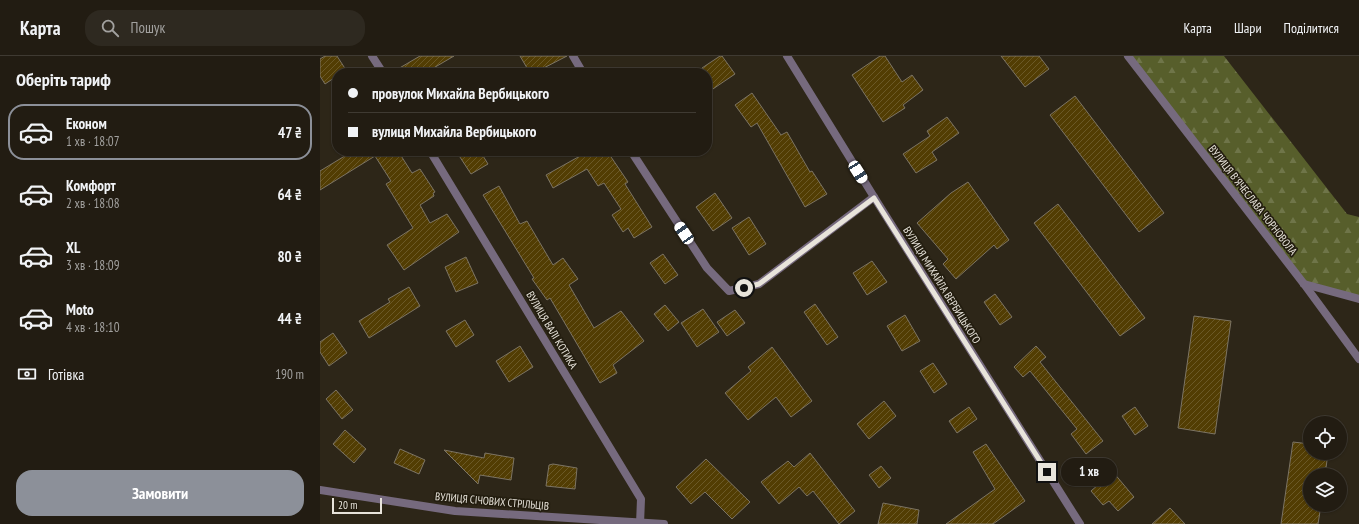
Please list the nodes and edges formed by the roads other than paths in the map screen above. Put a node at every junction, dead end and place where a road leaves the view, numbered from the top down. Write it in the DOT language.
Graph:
graph roads {
  1 [pos="372,56"];
  2 [pos="573,56"];
  3 [pos="787,56"];
  4 [pos="1128,56"];
  5 [pos="380,68"];
  6 [pos="580,68"];
  7 [pos="433,156"];
  8 [pos="634,156"];
  9 [pos="874,198"];
  10 [pos="1304,284"];
  11 [pos="1359,299"];
  12 [pos="1359,359"];
  13 [pos="320,490"];
  14 [pos="640,523"];
  15 [pos="664,524"];
  16 [pos="1080,524"];
  1 -- 5 [label="street"];
  2 -- 6 [label="street"];
  3 -- 9 [label="street, ВУЛИЦЯ МИХАЙЛА ВЕРБИЦЬКОГО"];
  4 -- 10 [label="street, ВУЛИЦЯ В'ЯЧЕСЛАВА ЧОРНОВОЛА"];
  7 -- 14 [label="street, ВУЛИЦЯ ВАЛІ КОТИКА"];
  8 -- 9 [label="street"];
  9 -- 16 [label="street, ВУЛИЦЯ МИХАЙЛА ВЕРБИЦЬКОГО"];
  10 -- 11 [label="street"];
  10 -- 12 [label="street, ВУЛИЦЯ В'ЯЧЕСЛАВА ЧОРНОВОЛА"];
  13 -- 14 [label="street, ВУЛИЦЯ СІЧОВИХ СТРІЛЬЦІВ"];
  14 -- 15 [label="street, ВУЛИЦЯ СІЧОВИХ СТРІЛЬЦІВ"];
}
